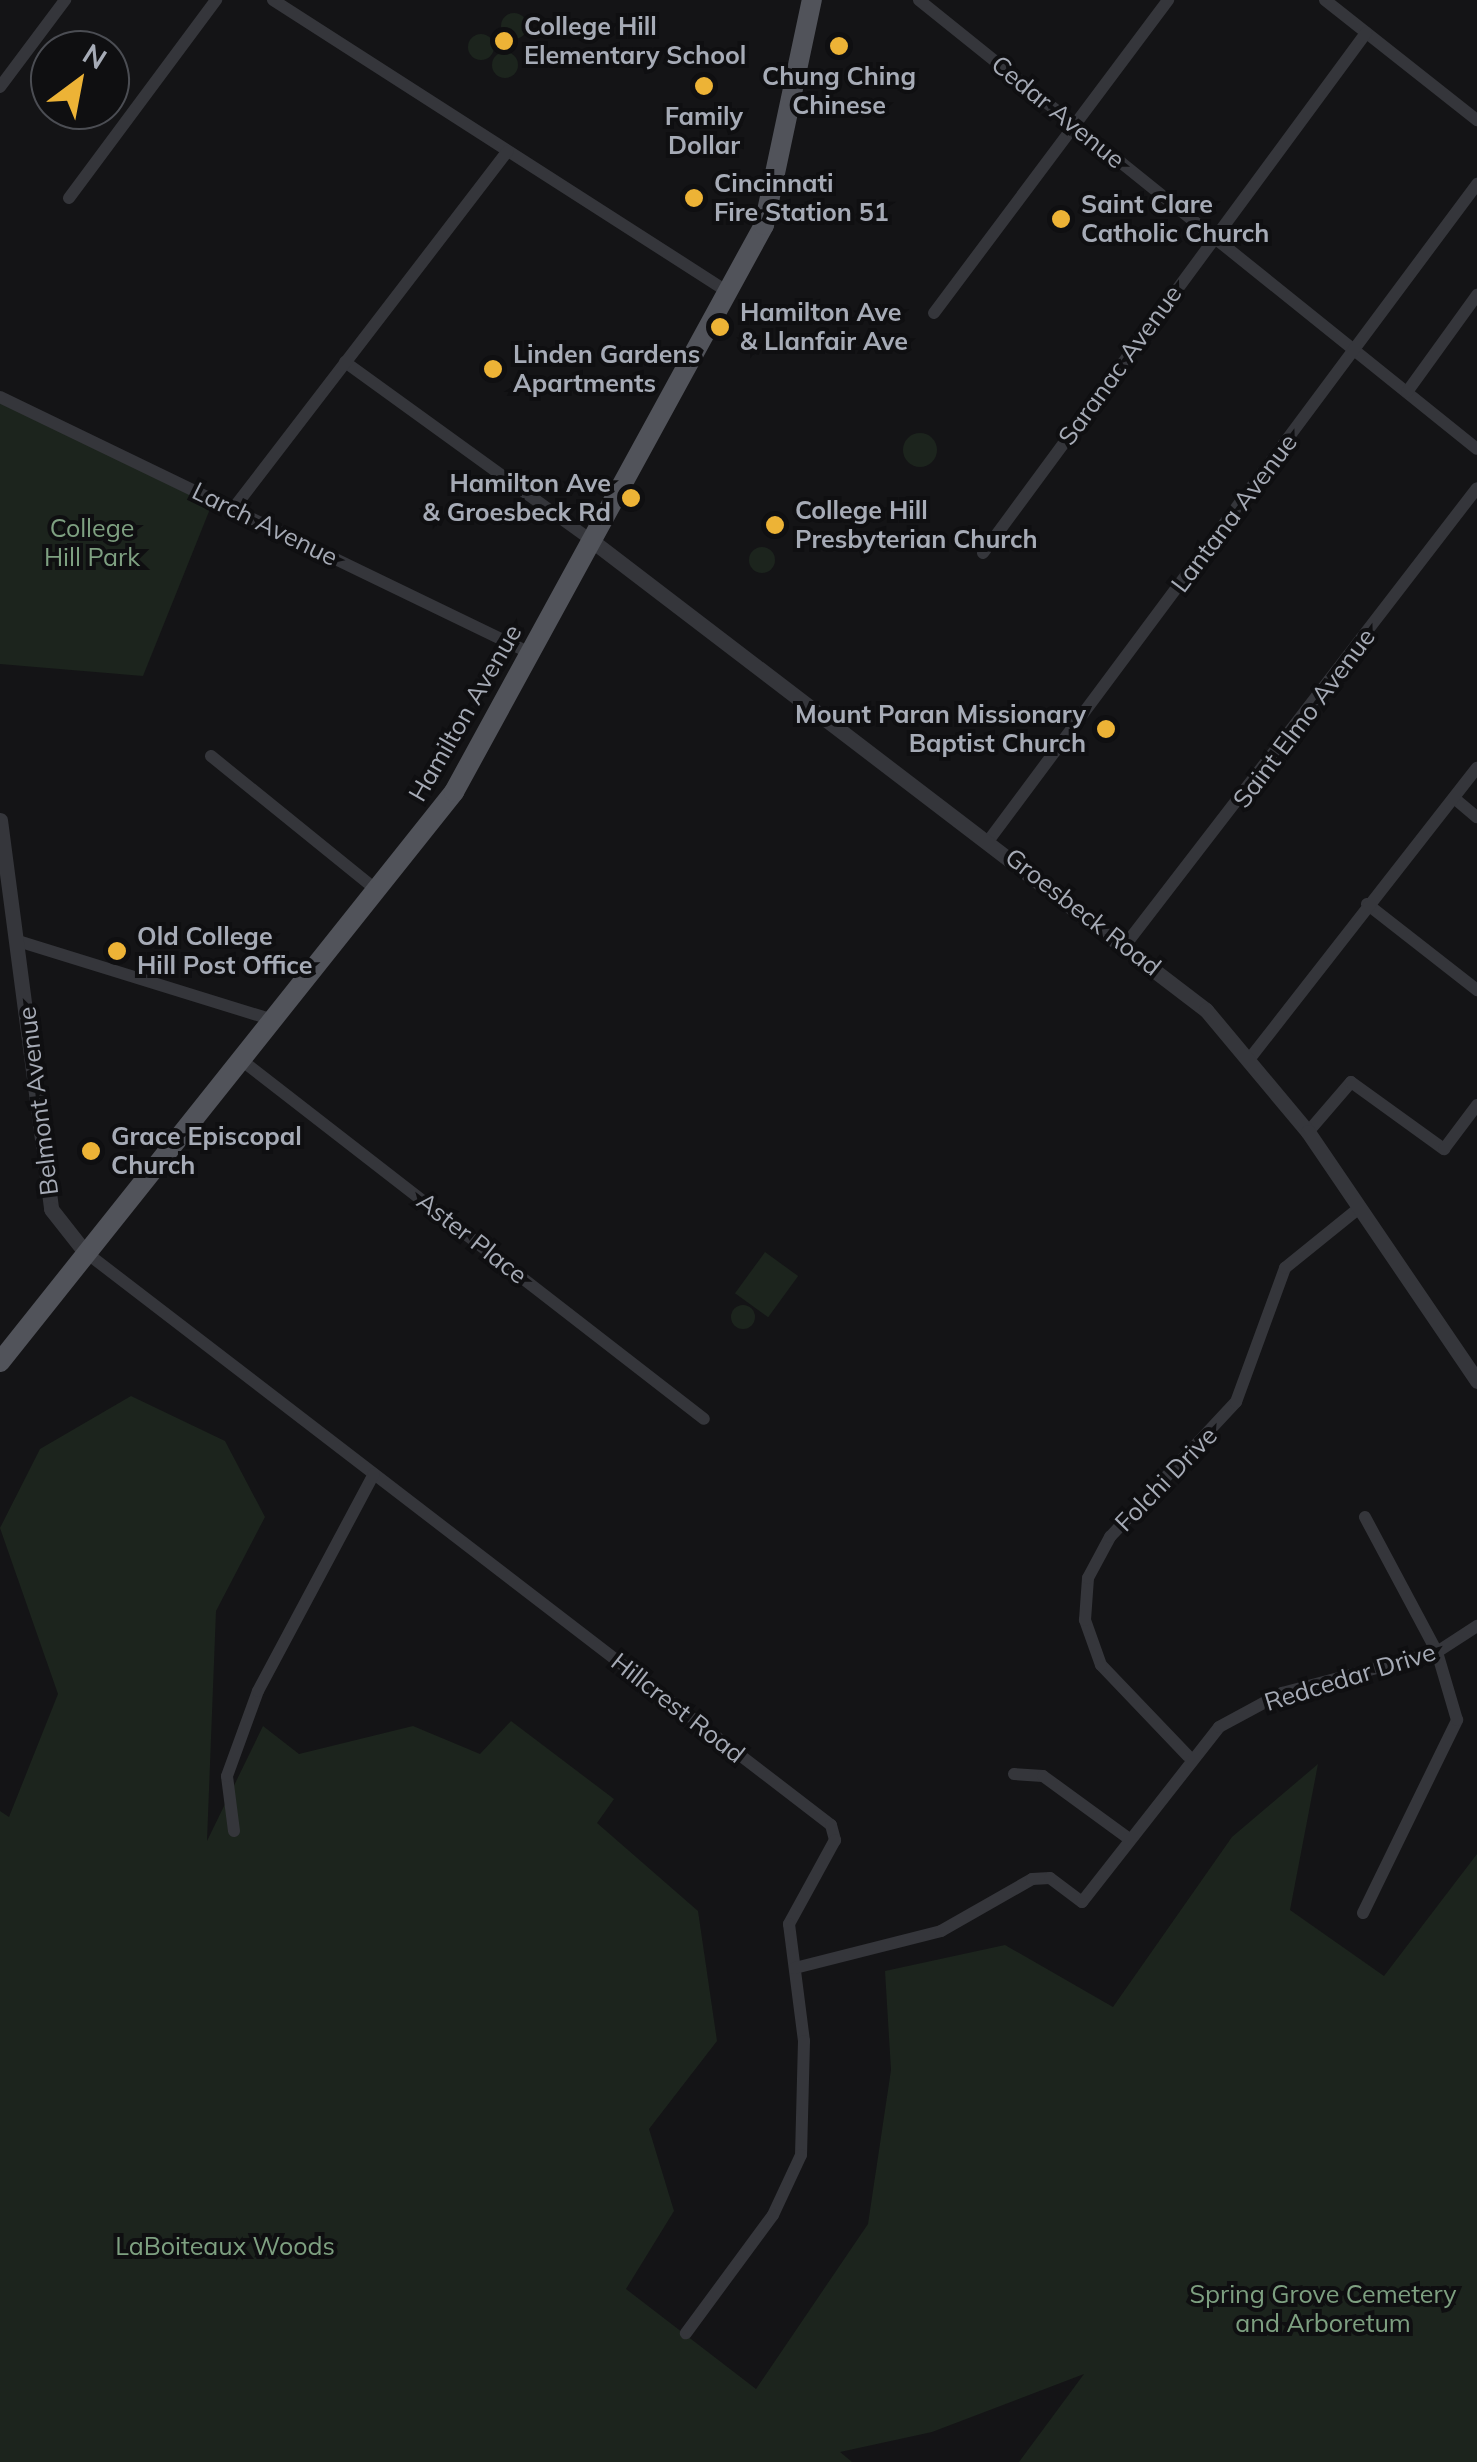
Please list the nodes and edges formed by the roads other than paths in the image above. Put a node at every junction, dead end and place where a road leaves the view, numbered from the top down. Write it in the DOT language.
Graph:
graph roads {
  1 [pos="65,0"];
  2 [pos="216,0"];
  3 [pos="274,0"];
  4 [pos="812,0"];
  5 [pos="919,0"];
  6 [pos="1168,0"];
  7 [pos="1325,0"];
  8 [pos="1366,34"];
  9 [pos="0,87"];
  10 [pos="1477,120"];
  11 [pos="1074,126"];
  12 [pos="508,152"];
  13 [pos="1477,184"];
  14 [pos="69,198"];
  15 [pos="1213,237"];
  16 [pos="728,292"];
  17 [pos="1477,296"];
  18 [pos="934,313"];
  19 [pos="1356,351"];
  20 [pos="345,362"];
  21 [pos="1407,392"];
  22 [pos="0,397"];
  23 [pos="1477,449"];
  24 [pos="1477,488"];
  25 [pos="233,508"];
  26 [pos="591,540"];
  27 [pos="983,553"];
  28 [pos="530,653"];
  29 [pos="211,756"];
  30 [pos="1477,768"];
  31 [pos="1454,798"];
  32 [pos="1477,817"];
  33 [pos="0,820"];
  34 [pos="989,840"];
  35 [pos="373,888"];
  36 [pos="1366,904"];
  37 [pos="18,941"];
  38 [pos="1126,944"];
  39 [pos="1477,990"];
  40 [pos="270,1020"];
  41 [pos="1251,1057"];
  42 [pos="240,1059"];
  43 [pos="1477,1105"];
  44 [pos="1308,1132"];
  45 [pos="1358,1208"];
  46 [pos="84,1251"];
  47 [pos="2,1356"];
  48 [pos="1477,1381"];
  49 [pos="704,1418"];
  50 [pos="374,1474"];
  51 [pos="1365,1516"];
  52 [pos="1477,1626"];
  53 [pos="1437,1652"];
  54 [pos="1188,1756"];
  55 [pos="1014,1774"];
  56 [pos="234,1832"];
  57 [pos="1128,1838"];
  58 [pos="1363,1913"];
  59 [pos="795,1968"];
  60 [pos="686,2333"];
  1 -- 9 [label="street"];
  2 -- 14 [label="street"];
  3 -- 12 [label="street"];
  4 -- 16 [label="main road, Hamilton Avenue"];
  5 -- 11 [label="street, Cedar Avenue"];
  6 -- 11 [label="street"];
  7 -- 8 [label="street"];
  8 -- 10 [label="street"];
  8 -- 15 [label="street, Saranac Avenue"];
  11 -- 15 [label="street, Cedar Avenue"];
  11 -- 18 [label="street"];
  12 -- 16 [label="street"];
  12 -- 20 [label="street"];
  13 -- 19 [label="street, Lantana Avenue"];
  15 -- 19 [label="street, Cedar Avenue"];
  15 -- 27 [label="street, Saranac Avenue"];
  16 -- 26 [label="main road, Hamilton Avenue"];
  17 -- 21 [label="street"];
  19 -- 21 [label="street, Cedar Avenue"];
  19 -- 34 [label="street, Lantana Avenue"];
  20 -- 25 [label="street"];
  20 -- 26 [label="street"];
  21 -- 23 [label="street, Cedar Avenue"];
  22 -- 25 [label="street, Larch Avenue"];
  24 -- 38 [label="street, Saint Elmo Avenue"];
  25 -- 28 [label="street, Larch Avenue"];
  26 -- 28 [label="main road, Hamilton Avenue"];
  26 -- 34 [label="street, Groesbeck Road"];
  28 -- 35 [label="main road, Hamilton Avenue"];
  29 -- 35 [label="street"];
  30 -- 31 [label="street"];
  31 -- 32 [label="street"];
  31 -- 36 [label="street"];
  33 -- 37 [label="street, Belmont Avenue"];
  34 -- 38 [label="street, Groesbeck Road"];
  35 -- 40 [label="main road, Hamilton Avenue"];
  36 -- 39 [label="street"];
  36 -- 41 [label="street"];
  37 -- 40 [label="street"];
  37 -- 46 [label="street, Belmont Avenue"];
  38 -- 41 [label="street, Groesbeck Road"];
  40 -- 42 [label="main road, Hamilton Avenue"];
  41 -- 44 [label="street, Groesbeck Road"];
  42 -- 46 [label="main road, Hamilton Avenue"];
  42 -- 49 [label="street, Aster Place"];
  43 -- 44 [label="street"];
  44 -- 45 [label="street, Groesbeck Road"];
  45 -- 48 [label="street, Groesbeck Road"];
  45 -- 54 [label="street, Folchi Drive"];
  46 -- 47 [label="main road, Hamilton Avenue"];
  46 -- 50 [label="street, Hillcrest Road"];
  50 -- 56 [label="street"];
  50 -- 59 [label="street, Hillcrest Road"];
  51 -- 53 [label="street"];
  52 -- 53 [label="street, Redcedar Drive"];
  53 -- 54 [label="street, Redcedar Drive"];
  53 -- 58 [label="street"];
  54 -- 57 [label="street, Redcedar Drive"];
  55 -- 57 [label="street"];
  57 -- 59 [label="street, Redcedar Drive"];
  59 -- 60 [label="street, Hillcrest Road"];
}
